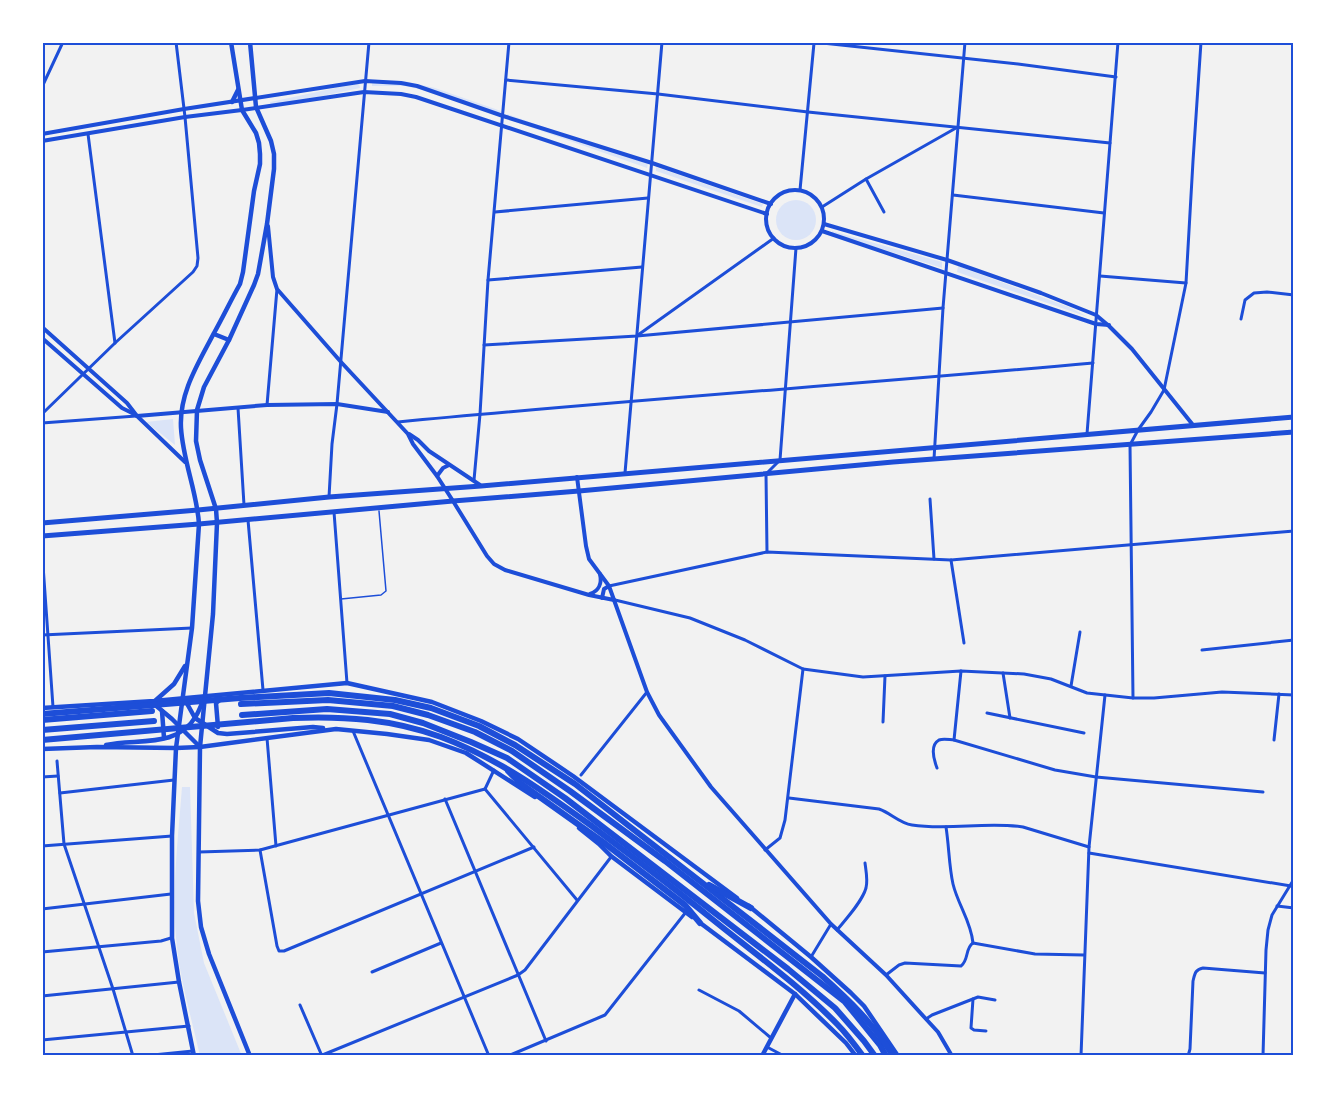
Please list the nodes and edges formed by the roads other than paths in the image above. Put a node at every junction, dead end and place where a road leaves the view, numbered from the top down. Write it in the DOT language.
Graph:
graph roads {
  1 [pos="63,42"];
  2 [pos="176,42"];
  3 [pos="231,42"];
  4 [pos="250,42"];
  5 [pos="369,42"];
  6 [pos="509,42"];
  7 [pos="662,42"];
  8 [pos="814,42"];
  9 [pos="965,42"];
  10 [pos="1118,42"];
  11 [pos="1201,42"];
  12 [pos="963,59"];
  13 [pos="1116,77"];
  14 [pos="506,80"];
  15 [pos="365,81"];
  16 [pos="238,84"];
  17 [pos="42,87"];
  18 [pos="364,92"];
  19 [pos="658,94"];
  20 [pos="255,99"];
  21 [pos="241,101"];
  22 [pos="232,102"];
  23 [pos="256,108"];
  24 [pos="184,109"];
  25 [pos="242,110"];
  26 [pos="808,112"];
  27 [pos="503,116"];
  28 [pos="185,117"];
  29 [pos="502,127"];
  30 [pos="958,127"];
  31 [pos="88,133"];
  32 [pos="42,134"];
  33 [pos="42,141"];
  34 [pos="1110,143"];
  35 [pos="652,163"];
  36 [pos="650,175"];
  37 [pos="866,179"];
  38 [pos="800,190"];
  39 [pos="953,195"];
  40 [pos="648,198"];
  41 [pos="771,204"];
  42 [pos="822,207"];
  43 [pos="495,212"];
  44 [pos="884,212"];
  45 [pos="1104,213"];
  46 [pos="767,214"];
  47 [pos="267,224"];
  48 [pos="824,224"];
  49 [pos="822,231"];
  50 [pos="774,238"];
  51 [pos="796,248"];
  52 [pos="947,260"];
  53 [pos="642,267"];
  54 [pos="946,274"];
  55 [pos="1100,276"];
  56 [pos="488,280"];
  57 [pos="1186,283"];
  58 [pos="277,289"];
  59 [pos="1294,295"];
  60 [pos="943,308"];
  61 [pos="1096,315"];
  62 [pos="1240,319"];
  63 [pos="790,321"];
  64 [pos="1096,324"];
  65 [pos="1109,326"];
  66 [pos="42,327"];
  67 [pos="214,334"];
  68 [pos="637,336"];
  69 [pos="42,338"];
  70 [pos="229,340"];
  71 [pos="115,343"];
  72 [pos="484,345"];
  73 [pos="341,362"];
  74 [pos="1092,363"];
  75 [pos="89,368"];
  76 [pos="84,374"];
  77 [pos="938,377"];
  78 [pos="785,388"];
  79 [pos="1164,390"];
  80 [pos="632,402"];
  81 [pos="337,404"];
  82 [pos="267,405"];
  83 [pos="238,408"];
  84 [pos="197,410"];
  85 [pos="181,412"];
  86 [pos="388,412"];
  87 [pos="42,414"];
  88 [pos="480,414"];
  89 [pos="137,416"];
  90 [pos="1294,417"];
  91 [pos="1243,421"];
  92 [pos="398,422"];
  93 [pos="42,423"];
  94 [pos="1193,426"];
  95 [pos="1138,430"];
  96 [pos="1294,432"];
  97 [pos="408,434"];
  98 [pos="1087,434"];
  99 [pos="1244,435"];
  100 [pos="1130,445"];
  101 [pos="934,446"];
  102 [pos="780,459"];
  103 [pos="934,459"];
  104 [pos="185,462"];
  105 [pos="450,465"];
  106 [pos="625,473"];
  107 [pos="766,474"];
  108 [pos="437,476"];
  109 [pos="577,477"];
  110 [pos="474,480"];
  111 [pos="481,486"];
  112 [pos="445,489"];
  113 [pos="579,491"];
  114 [pos="329,497"];
  115 [pos="930,499"];
  116 [pos="453,501"];
  117 [pos="244,506"];
  118 [pos="379,507"];
  119 [pos="216,508"];
  120 [pos="198,510"];
  121 [pos="334,512"];
  122 [pos="248,520"];
  123 [pos="217,522"];
  124 [pos="42,523"];
  125 [pos="199,524"];
  126 [pos="1294,531"];
  127 [pos="42,536"];
  128 [pos="1130,545"];
  129 [pos="42,550"];
  130 [pos="767,552"];
  131 [pos="934,560"];
  132 [pos="951,560"];
  133 [pos="600,572"];
  134 [pos="609,586"];
  135 [pos="589,595"];
  136 [pos="602,598"];
  137 [pos="341,599"];
  138 [pos="615,600"];
  139 [pos="192,628"];
  140 [pos="1080,632"];
  141 [pos="42,635"];
  142 [pos="48,635"];
  143 [pos="1294,640"];
  144 [pos="964,643"];
  145 [pos="1202,650"];
  146 [pos="188,661"];
  147 [pos="803,669"];
  148 [pos="961,671"];
  149 [pos="1003,673"];
  150 [pos="885,676"];
  151 [pos="347,683"];
  152 [pos="1071,686"];
  153 [pos="263,690"];
  154 [pos="647,692"];
  155 [pos="228,694"];
  156 [pos="1279,694"];
  157 [pos="1104,695"];
  158 [pos="1294,695"];
  159 [pos="205,696"];
  160 [pos="184,698"];
  161 [pos="1133,698"];
  162 [pos="152,701"];
  163 [pos="241,705"];
  164 [pos="442,706"];
  165 [pos="53,707"];
  166 [pos="42,708"];
  167 [pos="152,711"];
  168 [pos="162,711"];
  169 [pos="418,712"];
  170 [pos="987,713"];
  171 [pos="42,714"];
  172 [pos="242,715"];
  173 [pos="195,718"];
  174 [pos="1010,718"];
  175 [pos="42,720"];
  176 [pos="413,720"];
  177 [pos="154,721"];
  178 [pos="884,722"];
  179 [pos="202,723"];
  180 [pos="181,728"];
  181 [pos="42,729"];
  182 [pos="336,729"];
  183 [pos="353,731"];
  184 [pos="218,733"];
  185 [pos="1084,733"];
  186 [pos="178,734"];
  187 [pos="164,738"];
  188 [pos="267,738"];
  189 [pos="42,740"];
  190 [pos="429,740"];
  191 [pos="954,740"];
  192 [pos="1274,740"];
  193 [pos="97,747"];
  194 [pos="200,747"];
  195 [pos="176,748"];
  196 [pos="42,749"];
  197 [pos="57,761"];
  198 [pos="503,766"];
  199 [pos="937,768"];
  200 [pos="494,770"];
  201 [pos="581,775"];
  202 [pos="58,776"];
  203 [pos="42,777"];
  204 [pos="1096,777"];
  205 [pos="176,780"];
  206 [pos="485,789"];
  207 [pos="1263,792"];
  208 [pos="60,793"];
  209 [pos="789,798"];
  210 [pos="445,799"];
  211 [pos="388,816"];
  212 [pos="946,827"];
  213 [pos="172,836"];
  214 [pos="625,843"];
  215 [pos="64,844"];
  216 [pos="599,844"];
  217 [pos="42,846"];
  218 [pos="276,846"];
  219 [pos="534,847"];
  220 [pos="1089,847"];
  221 [pos="260,850"];
  222 [pos="765,850"];
  223 [pos="199,852"];
  224 [pos="1089,852"];
  225 [pos="611,856"];
  226 [pos="665,861"];
  227 [pos="865,863"];
  228 [pos="475,871"];
  229 [pos="1294,879"];
  230 [pos="1291,886"];
  231 [pos="172,894"];
  232 [pos="420,894"];
  233 [pos="577,900"];
  234 [pos="85,903"];
  235 [pos="1277,906"];
  236 [pos="751,908"];
  237 [pos="1294,908"];
  238 [pos="42,909"];
  239 [pos="688,911"];
  240 [pos="700,923"];
  241 [pos="831,924"];
  242 [pos="837,930"];
  243 [pos="172,938"];
  244 [pos="441,943"];
  245 [pos="973,943"];
  246 [pos="99,946"];
  247 [pos="42,952"];
  248 [pos="1084,955"];
  249 [pos="811,957"];
  250 [pos="372,972"];
  251 [pos="1265,973"];
  252 [pos="518,975"];
  253 [pos="886,975"];
  254 [pos="179,982"];
  255 [pos="113,989"];
  256 [pos="699,990"];
  257 [pos="795,994"];
  258 [pos="42,996"];
  259 [pos="464,997"];
  260 [pos="973,999"];
  261 [pos="995,1000"];
  262 [pos="300,1005"];
  263 [pos="926,1019"];
  264 [pos="189,1026"];
  265 [pos="986,1031"];
  266 [pos="126,1032"];
  267 [pos="771,1038"];
  268 [pos="42,1040"];
  269 [pos="546,1041"];
  270 [pos="767,1047"];
  271 [pos="194,1053"];
  272 [pos="133,1056"];
  273 [pos="143,1056"];
  274 [pos="250,1056"];
  275 [pos="322,1056"];
  276 [pos="489,1056"];
  277 [pos="508,1056"];
  278 [pos="762,1056"];
  279 [pos="784,1056"];
  280 [pos="856,1056"];
  281 [pos="863,1056"];
  282 [pos="875,1056"];
  283 [pos="886,1056"];
  284 [pos="893,1056"];
  285 [pos="898,1056"];
  286 [pos="952,1056"];
  287 [pos="1081,1056"];
  288 [pos="1188,1056"];
  289 [pos="1263,1056"];
  1 -- 17 [label="street"];
  2 -- 24 [label="street"];
  3 -- 16 [label="main road"];
  4 -- 20 [label="main road"];
  5 -- 15 [label="street"];
  6 -- 14 [label="street"];
  7 -- 19 [label="street"];
  8 -- 12 [label="street"];
  8 -- 26 [label="street"];
  9 -- 12 [label="street"];
  10 -- 13 [label="street"];
  11 -- 57 [label="street"];
  12 -- 13 [label="street"];
  12 -- 30 [label="street"];
  13 -- 34 [label="street"];
  14 -- 19 [label="street"];
  14 -- 27 [label="street"];
  15 -- 18 [label="street"];
  15 -- 20 [label="street"];
  15 -- 27 [label="street"];
  16 -- 21 [label="main road"];
  16 -- 22 [label="main road"];
  18 -- 23 [label="street"];
  18 -- 29 [label="street"];
  18 -- 73 [label="street"];
  19 -- 26 [label="street"];
  19 -- 35 [label="street"];
  20 -- 21 [label="street"];
  20 -- 23 [label="main road"];
  21 -- 22 [label="street"];
  21 -- 25 [label="main road"];
  22 -- 24 [label="street"];
  23 -- 25 [label="street"];
  23 -- 47 [label="main road"];
  24 -- 28 [label="street"];
  24 -- 32 [label="street"];
  25 -- 28 [label="street"];
  25 -- 67 [label="main road"];
  26 -- 30 [label="street"];
  26 -- 38 [label="street"];
  27 -- 29 [label="street"];
  27 -- 35 [label="street"];
  28 -- 31 [label="street"];
  28 -- 71 [label="street"];
  29 -- 36 [label="street"];
  29 -- 43 [label="street"];
  30 -- 34 [label="street"];
  30 -- 37 [label="street"];
  30 -- 39 [label="street"];
  31 -- 33 [label="street"];
  31 -- 71 [label="street"];
  34 -- 45 [label="street"];
  35 -- 36 [label="street"];
  35 -- 41 [label="street"];
  36 -- 40 [label="street"];
  36 -- 46 [label="street"];
  37 -- 42 [label="street"];
  37 -- 44 [label="street"];
  38 -- 41 [label="street"];
  38 -- 42 [label="street"];
  39 -- 45 [label="street"];
  39 -- 52 [label="street"];
  40 -- 43 [label="street"];
  40 -- 53 [label="street"];
  41 -- 46 [label="street"];
  42 -- 48 [label="street"];
  43 -- 56 [label="street"];
  45 -- 55 [label="street"];
  46 -- 50 [label="street"];
  47 -- 58 [label="street"];
  47 -- 70 [label="main road"];
  48 -- 49 [label="street"];
  48 -- 52 [label="street"];
  49 -- 51 [label="street"];
  49 -- 54 [label="street"];
  50 -- 51 [label="street"];
  50 -- 68 [label="street"];
  51 -- 63 [label="street"];
  52 -- 54 [label="street"];
  52 -- 61 [label="street"];
  53 -- 56 [label="street"];
  53 -- 68 [label="street"];
  54 -- 60 [label="street"];
  54 -- 64 [label="street"];
  55 -- 57 [label="street"];
  55 -- 61 [label="street"];
  56 -- 72 [label="street"];
  57 -- 79 [label="street"];
  58 -- 73 [label="street"];
  58 -- 82 [label="street"];
  59 -- 62 [label="street"];
  60 -- 63 [label="street"];
  60 -- 77 [label="street"];
  61 -- 64 [label="street"];
  61 -- 65 [label="street"];
  63 -- 68 [label="street"];
  63 -- 78 [label="street"];
  64 -- 65 [label="street"];
  64 -- 74 [label="street"];
  65 -- 79 [label="street"];
  66 -- 75 [label="street"];
  67 -- 70 [label="main road"];
  67 -- 85 [label="main road"];
  68 -- 72 [label="street"];
  68 -- 80 [label="street"];
  69 -- 76 [label="street"];
  70 -- 84 [label="main road"];
  71 -- 75 [label="street"];
  72 -- 88 [label="street"];
  73 -- 81 [label="street"];
  73 -- 86 [label="street"];
  74 -- 77 [label="street"];
  74 -- 98 [label="street"];
  75 -- 76 [label="street"];
  75 -- 89 [label="street"];
  76 -- 87 [label="street"];
  76 -- 89 [label="street"];
  77 -- 78 [label="street"];
  77 -- 101 [label="street"];
  78 -- 80 [label="street"];
  78 -- 102 [label="street"];
  79 -- 94 [label="street"];
  79 -- 95 [label="street"];
  80 -- 88 [label="street"];
  80 -- 106 [label="street"];
  81 -- 82 [label="street"];
  81 -- 86 [label="street"];
  81 -- 114 [label="street"];
  82 -- 83 [label="street"];
  83 -- 84 [label="street"];
  83 -- 117 [label="street"];
  84 -- 85 [label="street"];
  84 -- 119 [label="main road"];
  85 -- 89 [label="street"];
  85 -- 104 [label="main road"];
  86 -- 92 [label="street"];
  88 -- 92 [label="street"];
  88 -- 110 [label="street"];
  89 -- 93 [label="street"];
  89 -- 104 [label="street"];
  90 -- 91 [label="main road"];
  91 -- 94 [label="main road"];
  91 -- 99 [label="main road"];
  92 -- 97 [label="street"];
  94 -- 95 [label="main road"];
  95 -- 98 [label="main road"];
  95 -- 100 [label="street"];
  96 -- 99 [label="main road"];
  97 -- 105 [label="street"];
  97 -- 108 [label="street"];
  98 -- 101 [label="main road"];
  99 -- 100 [label="main road"];
  100 -- 103 [label="main road"];
  100 -- 128 [label="street"];
  101 -- 102 [label="main road"];
  101 -- 103 [label="street"];
  102 -- 106 [label="main road"];
  102 -- 107 [label="street"];
  103 -- 107 [label="main road"];
  104 -- 120 [label="main road"];
  105 -- 108 [label="street"];
  105 -- 110 [label="street"];
  106 -- 109 [label="main road"];
  107 -- 113 [label="main road"];
  107 -- 130 [label="street"];
  108 -- 112 [label="street"];
  109 -- 111 [label="main road"];
  109 -- 113 [label="street"];
  110 -- 111 [label="street"];
  111 -- 112 [label="main road"];
  112 -- 114 [label="main road"];
  112 -- 116 [label="street"];
  113 -- 116 [label="main road"];
  113 -- 133 [label="street"];
  114 -- 117 [label="main road"];
  115 -- 131 [label="street"];
  116 -- 118 [label="main road"];
  116 -- 135 [label="street"];
  117 -- 119 [label="main road"];
  118 -- 121 [label="main road"];
  118 -- 137 [label="lane"];
  119 -- 120 [label="main road"];
  119 -- 123 [label="main road"];
  120 -- 124 [label="main road"];
  120 -- 125 [label="main road"];
  121 -- 122 [label="main road"];
  121 -- 137 [label="street"];
  122 -- 123 [label="main road"];
  122 -- 153 [label="street"];
  123 -- 125 [label="main road"];
  123 -- 159 [label="main road"];
  125 -- 127 [label="main road"];
  125 -- 139 [label="main road"];
  126 -- 128 [label="street"];
  128 -- 132 [label="street"];
  128 -- 161 [label="street"];
  129 -- 142 [label="street"];
  130 -- 131 [label="street"];
  130 -- 134 [label="street"];
  131 -- 132 [label="street"];
  132 -- 144 [label="street"];
  133 -- 134 [label="street"];
  133 -- 135 [label="street"];
  134 -- 136 [label="street"];
  134 -- 138 [label="street"];
  135 -- 136 [label="street"];
  136 -- 138 [label="street"];
  137 -- 151 [label="street"];
  138 -- 147 [label="street"];
  138 -- 154 [label="street"];
  139 -- 142 [label="street"];
  139 -- 146 [label="main road"];
  140 -- 152 [label="street"];
  141 -- 142 [label="street"];
  142 -- 165 [label="street"];
  143 -- 145 [label="street"];
  146 -- 160 [label="main road"];
  146 -- 162 [label="main road"];
  147 -- 150 [label="street"];
  147 -- 209 [label="street"];
  148 -- 149 [label="street"];
  148 -- 150 [label="street"];
  148 -- 191 [label="street"];
  149 -- 152 [label="street"];
  149 -- 174 [label="street"];
  150 -- 178 [label="street"];
  151 -- 153 [label="main road"];
  151 -- 164 [label="main road"];
  152 -- 157 [label="street"];
  153 -- 155 [label="main road"];
  154 -- 201 [label="street"];
  154 -- 222 [label="street"];
  155 -- 159 [label="main road"];
  155 -- 184 [label="main road"];
  156 -- 158 [label="street"];
  156 -- 161 [label="street"];
  156 -- 192 [label="street"];
  157 -- 161 [label="street"];
  157 -- 204 [label="street"];
  159 -- 160 [label="main road"];
  159 -- 173 [label="main road"];
  159 -- 179 [label="main road"];
  160 -- 162 [label="main road"];
  160 -- 173 [label="main road"];
  160 -- 180 [label="main road"];
  162 -- 165 [label="main road"];
  162 -- 168 [label="main road"];
  163 -- 169 [label="highway"];
  164 -- 169 [label="highway"];
  164 -- 236 [label="main road"];
  165 -- 166 [label="main road"];
  167 -- 175 [label="highway"];
  168 -- 180 [label="main road"];
  168 -- 187 [label="main road"];
  169 -- 226 [label="highway"];
  170 -- 174 [label="street"];
  171 -- 284 [label="highway"];
  172 -- 176 [label="highway"];
  173 -- 179 [label="main road"];
  173 -- 180 [label="main road"];
  174 -- 185 [label="street"];
  176 -- 190 [label="highway"];
  176 -- 214 [label="highway"];
  177 -- 181 [label="highway"];
  179 -- 184 [label="main road"];
  179 -- 194 [label="main road"];
  180 -- 186 [label="main road"];
  180 -- 194 [label="main road"];
  182 -- 183 [label="main road"];
  182 -- 184 [label="main road"];
  182 -- 188 [label="main road"];
  183 -- 190 [label="main road"];
  183 -- 211 [label="street"];
  186 -- 187 [label="main road"];
  186 -- 195 [label="main road"];
  187 -- 193 [label="main road"];
  188 -- 194 [label="main road"];
  188 -- 218 [label="street"];
  189 -- 198 [label="highway"];
  190 -- 200 [label="main road"];
  191 -- 199 [label="street"];
  191 -- 204 [label="street"];
  193 -- 195 [label="main road"];
  193 -- 196 [label="main road"];
  194 -- 195 [label="main road"];
  194 -- 223 [label="main road"];
  195 -- 205 [label="main road"];
  197 -- 202 [label="street"];
  198 -- 239 [label="highway"];
  198 -- 281 [label="highway"];
  200 -- 206 [label="street"];
  200 -- 216 [label="main road"];
  202 -- 203 [label="street"];
  202 -- 208 [label="street"];
  204 -- 207 [label="street"];
  204 -- 220 [label="street"];
  205 -- 208 [label="street"];
  205 -- 213 [label="main road"];
  206 -- 210 [label="street"];
  206 -- 219 [label="street"];
  208 -- 215 [label="street"];
  209 -- 212 [label="street"];
  209 -- 222 [label="street"];
  210 -- 211 [label="street"];
  210 -- 228 [label="street"];
  211 -- 218 [label="street"];
  211 -- 232 [label="street"];
  212 -- 220 [label="street"];
  212 -- 245 [label="street"];
  213 -- 215 [label="street"];
  213 -- 231 [label="main road"];
  214 -- 216 [label="highway"];
  214 -- 282 [label="highway"];
  215 -- 217 [label="street"];
  215 -- 234 [label="street"];
  216 -- 225 [label="main road"];
  218 -- 221 [label="street"];
  219 -- 228 [label="street"];
  219 -- 233 [label="street"];
  220 -- 224 [label="street"];
  221 -- 223 [label="street"];
  221 -- 232 [label="street"];
  222 -- 241 [label="street"];
  223 -- 274 [label="main road"];
  224 -- 230 [label="street"];
  224 -- 248 [label="street"];
  225 -- 233 [label="street"];
  225 -- 239 [label="main road"];
  226 -- 236 [label="highway"];
  226 -- 283 [label="highway"];
  227 -- 242 [label="street"];
  228 -- 232 [label="street"];
  228 -- 252 [label="street"];
  229 -- 230 [label="street"];
  230 -- 235 [label="street"];
  231 -- 234 [label="street"];
  231 -- 243 [label="main road"];
  232 -- 244 [label="street"];
  233 -- 252 [label="street"];
  234 -- 238 [label="street"];
  234 -- 246 [label="street"];
  235 -- 237 [label="street"];
  235 -- 251 [label="street"];
  236 -- 249 [label="main road"];
  239 -- 240 [label="highway"];
  239 -- 269 [label="street"];
  240 -- 257 [label="main road"];
  241 -- 242 [label="street"];
  241 -- 249 [label="street"];
  242 -- 253 [label="street"];
  243 -- 246 [label="street"];
  243 -- 254 [label="main road"];
  244 -- 250 [label="street"];
  244 -- 259 [label="street"];
  245 -- 248 [label="street"];
  245 -- 253 [label="street"];
  246 -- 247 [label="street"];
  246 -- 255 [label="street"];
  248 -- 287 [label="street"];
  249 -- 285 [label="main road"];
  251 -- 288 [label="street"];
  251 -- 289 [label="street"];
  252 -- 259 [label="street"];
  252 -- 269 [label="street"];
  253 -- 263 [label="street"];
  254 -- 255 [label="street"];
  254 -- 264 [label="main road"];
  255 -- 258 [label="street"];
  255 -- 266 [label="street"];
  256 -- 267 [label="street"];
  257 -- 267 [label="main road"];
  257 -- 280 [label="main road"];
  259 -- 275 [label="street"];
  259 -- 276 [label="street"];
  260 -- 261 [label="street"];
  260 -- 263 [label="street"];
  260 -- 265 [label="street"];
  262 -- 275 [label="street"];
  263 -- 286 [label="street"];
  264 -- 266 [label="street"];
  264 -- 271 [label="main road"];
  266 -- 268 [label="street"];
  266 -- 272 [label="street"];
  267 -- 270 [label="main road"];
  269 -- 277 [label="street"];
  270 -- 278 [label="main road"];
  270 -- 279 [label="street"];
  271 -- 273 [label="street"];
}
